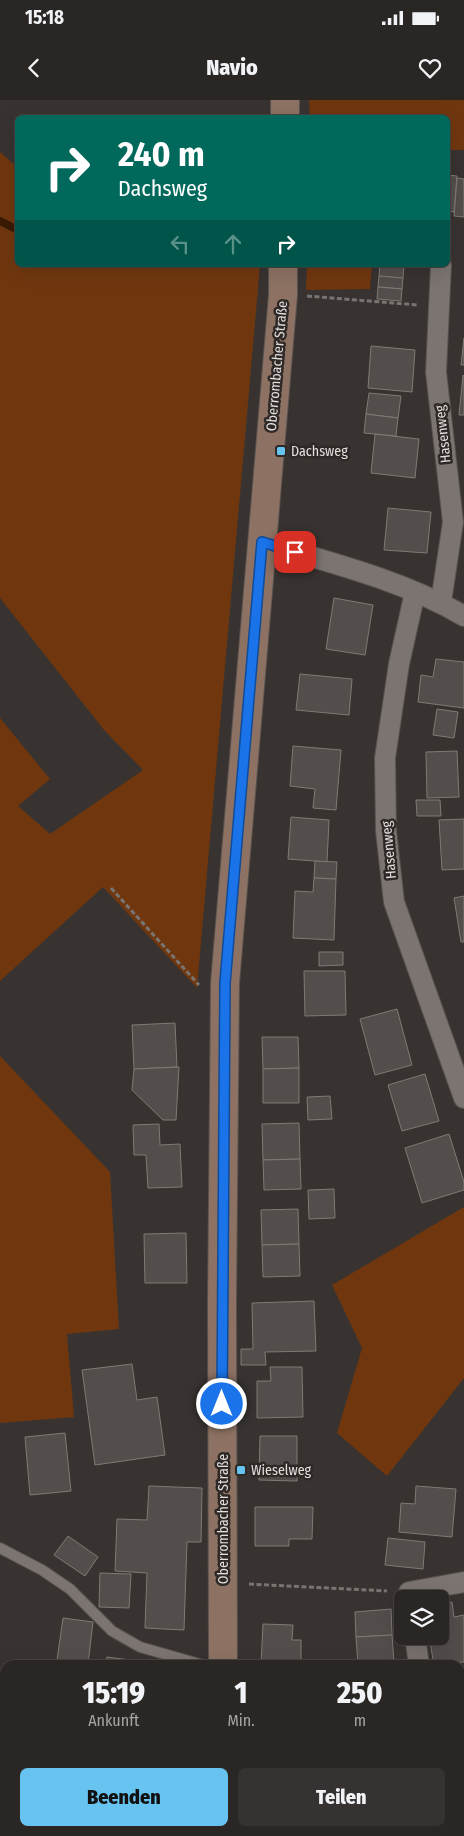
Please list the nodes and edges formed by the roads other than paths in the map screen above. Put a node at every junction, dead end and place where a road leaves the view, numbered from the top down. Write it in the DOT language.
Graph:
graph roads {
  1 [pos="285,100"];
  2 [pos="284,115"];
  3 [pos="283,267"];
  4 [pos="441,267"];
  5 [pos="262,542"];
  6 [pos="415,592"];
  7 [pos="441,602"];
  8 [pos="464,616"];
  9 [pos="464,1098"];
  10 [pos="0,1548"];
  11 [pos="464,1582"];
  12 [pos="430,1590"];
  13 [pos="416,1645"];
  14 [pos="186,1660"];
  15 [pos="223,1660"];
  16 [pos="418,1660"];
  1 -- 2 [label="street"];
  3 -- 5 [label="street, Oberrombacher Straße"];
  4 -- 7 [label="street, Hasenweg"];
  5 -- 6 [label="street"];
  5 -- 15 [label="street, Oberrombacher Straße"];
  6 -- 7 [label="street"];
  6 -- 9 [label="street, Hasenweg"];
  7 -- 8 [label="street"];
  10 -- 14 [label="lane"];
  11 -- 12 [label="street"];
  13 -- 16 [label="street"];
}
